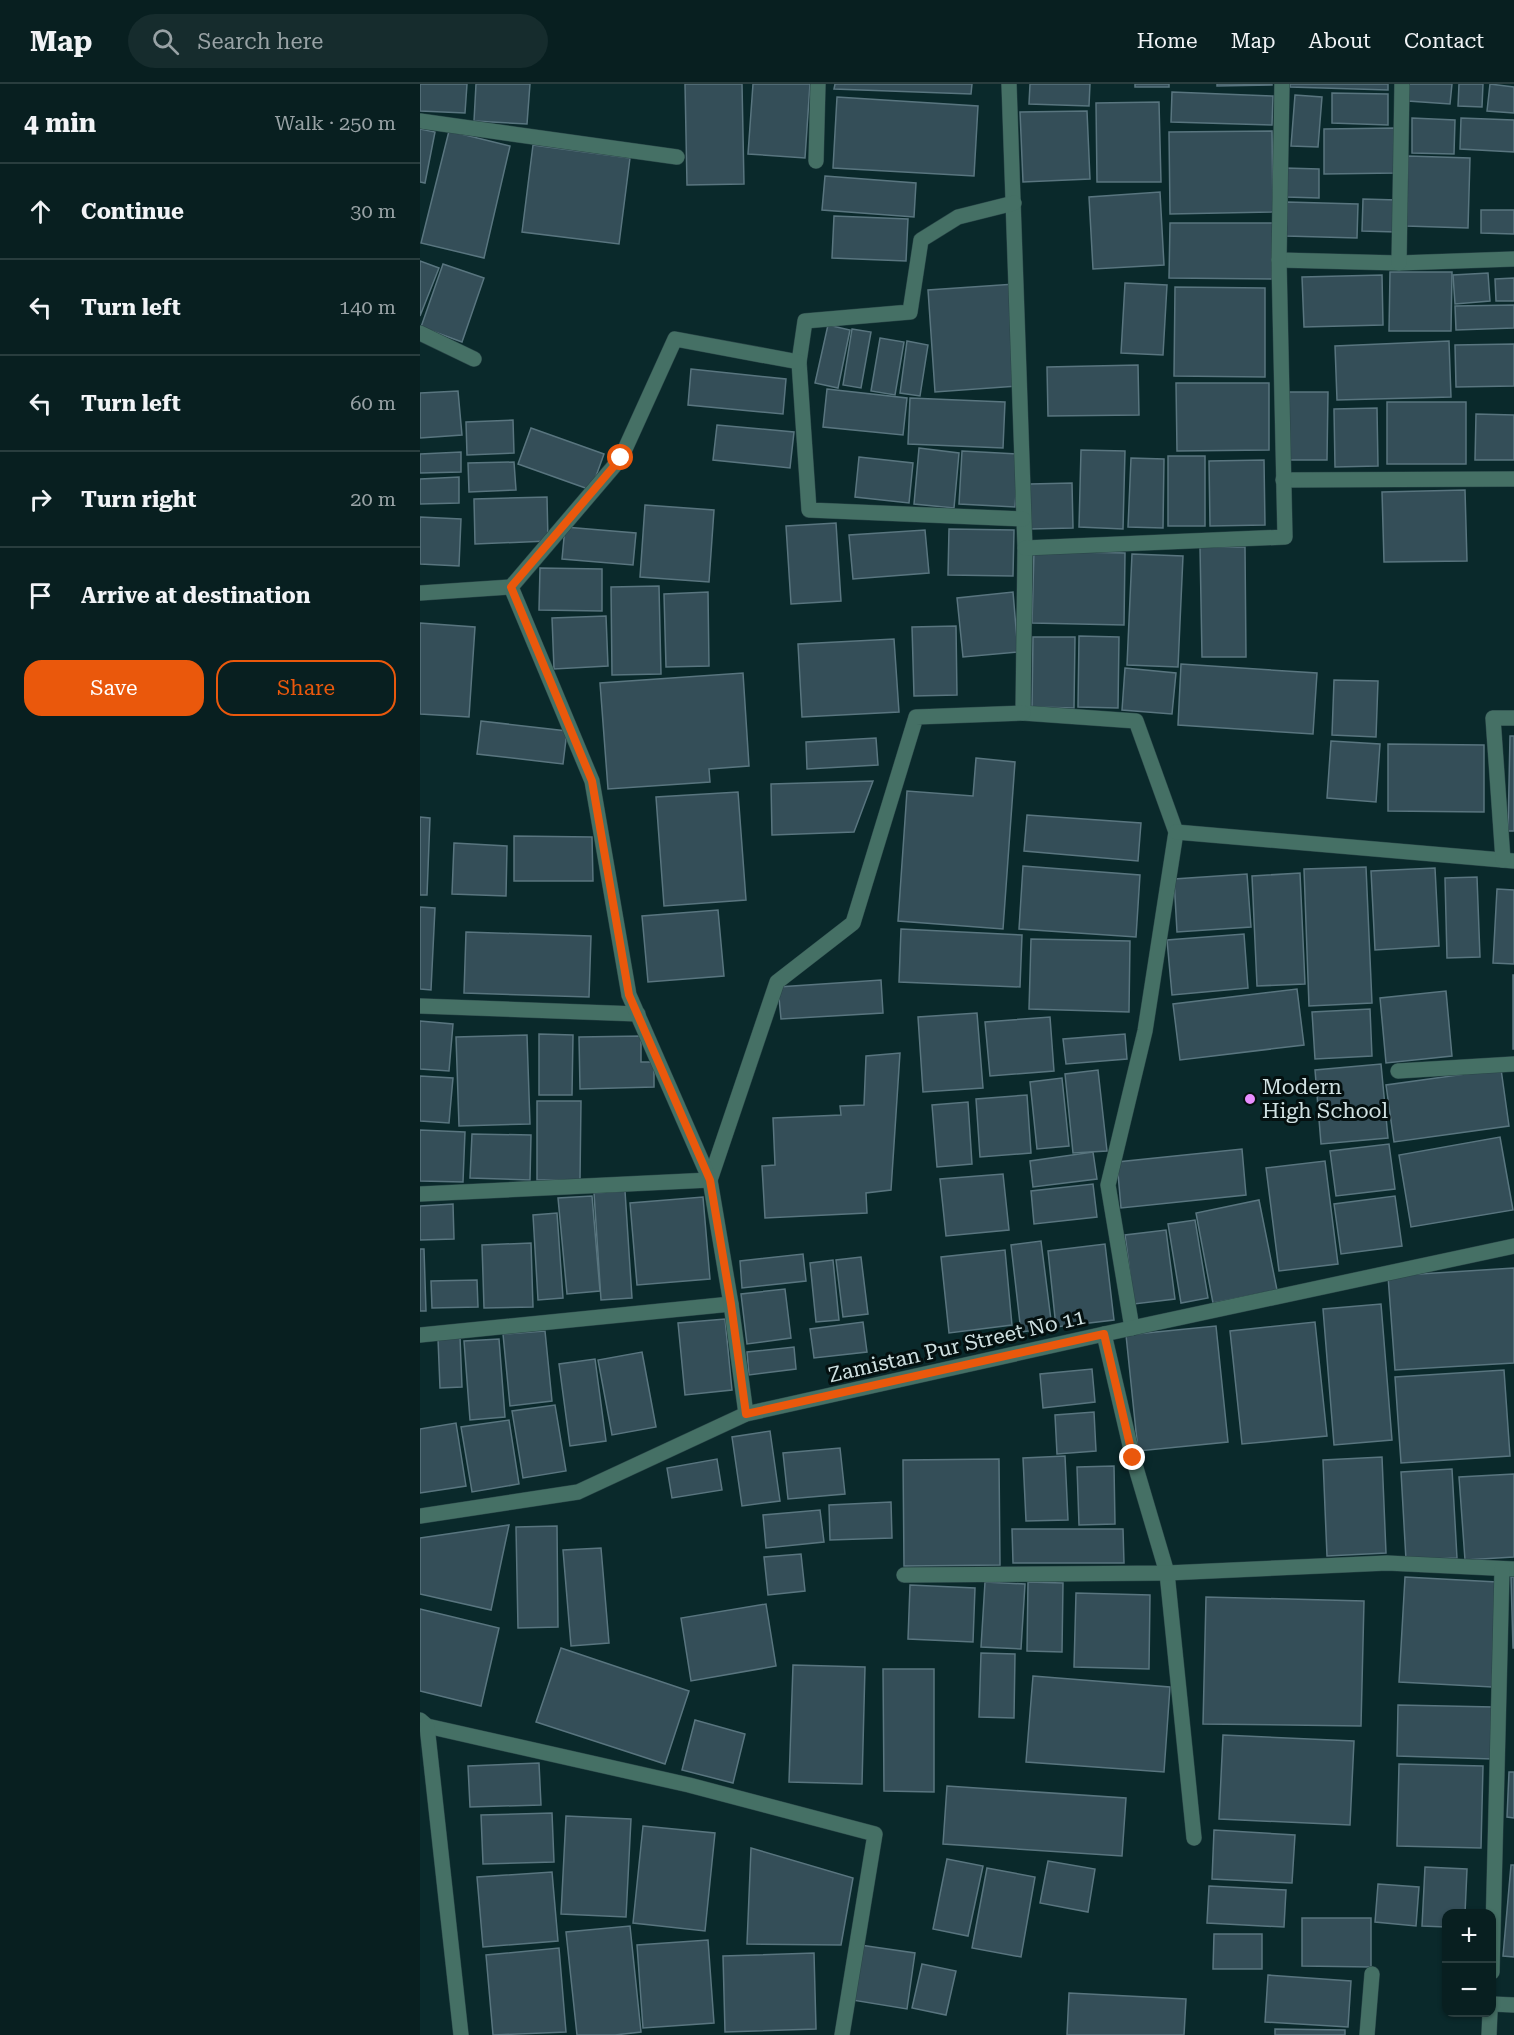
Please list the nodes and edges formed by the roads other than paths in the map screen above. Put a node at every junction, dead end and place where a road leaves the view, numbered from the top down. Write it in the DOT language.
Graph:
graph roads {
  1 [pos="818,84"];
  2 [pos="1009,84"];
  3 [pos="1282,84"];
  4 [pos="1402,84"];
  5 [pos="420,121"];
  6 [pos="676,157"];
  7 [pos="816,161"];
  8 [pos="1014,203"];
  9 [pos="1514,259"];
  10 [pos="1279,260"];
  11 [pos="1399,263"];
  12 [pos="420,333"];
  13 [pos="474,359"];
  14 [pos="799,362"];
  15 [pos="1514,478"];
  16 [pos="1283,480"];
  17 [pos="1023,519"];
  18 [pos="1024,548"];
  19 [pos="511,587"];
  20 [pos="420,593"];
  21 [pos="1023,713"];
  22 [pos="1514,718"];
  23 [pos="1176,832"];
  24 [pos="1508,861"];
  25 [pos="420,1006"];
  26 [pos="638,1014"];
  27 [pos="1514,1064"];
  28 [pos="1398,1071"];
  29 [pos="710,1180"];
  30 [pos="420,1194"];
  31 [pos="1514,1246"];
  32 [pos="731,1304"];
  33 [pos="1132,1328"];
  34 [pos="1104,1334"];
  35 [pos="420,1335"];
  36 [pos="746,1414"];
  37 [pos="420,1516"];
  38 [pos="1508,1569"];
  39 [pos="1167,1573"];
  40 [pos="904,1575"];
  41 [pos="423,1723"];
  42 [pos="1194,1838"];
  43 [pos="1491,1963"];
  44 [pos="1372,1974"];
  45 [pos="1496,2004"];
  46 [pos="1514,2005"];
  47 [pos="1490,2017"];
  48 [pos="461,2035"];
  49 [pos="842,2035"];
  50 [pos="1367,2035"];
  51 [pos="1489,2035"];
  1 -- 7 [label="street"];
  2 -- 8 [label="street"];
  3 -- 10 [label="street"];
  4 -- 11 [label="street"];
  5 -- 6 [label="street"];
  8 -- 14 [label="street"];
  8 -- 17 [label="street"];
  9 -- 11 [label="street"];
  10 -- 11 [label="street"];
  10 -- 16 [label="street"];
  12 -- 13 [label="street"];
  14 -- 17 [label="street"];
  14 -- 19 [label="street"];
  15 -- 16 [label="street"];
  16 -- 18 [label="street"];
  17 -- 18 [label="street"];
  18 -- 21 [label="street"];
  19 -- 20 [label="street"];
  19 -- 26 [label="street"];
  21 -- 23 [label="street"];
  21 -- 29 [label="street"];
  22 -- 24 [label="street"];
  23 -- 24 [label="street"];
  23 -- 33 [label="street"];
  25 -- 26 [label="street"];
  26 -- 29 [label="street"];
  27 -- 28 [label="street"];
  29 -- 30 [label="street"];
  29 -- 32 [label="street"];
  31 -- 33 [label="street, Zamistan Pur Street No 11"];
  32 -- 35 [label="street"];
  32 -- 36 [label="street"];
  33 -- 34 [label="street, Zamistan Pur Street No 11"];
  34 -- 36 [label="street, Zamistan Pur Street No 11"];
  34 -- 39 [label="street"];
  36 -- 37 [label="street, Zamistan Pur Street No 11"];
  38 -- 39 [label="street"];
  38 -- 43 [label="street"];
  39 -- 40 [label="street"];
  39 -- 42 [label="street"];
  41 -- 48 [label="street"];
  41 -- 49 [label="street"];
  44 -- 50 [label="street"];
  45 -- 46 [label="street"];
  47 -- 51 [label="street"];
}
